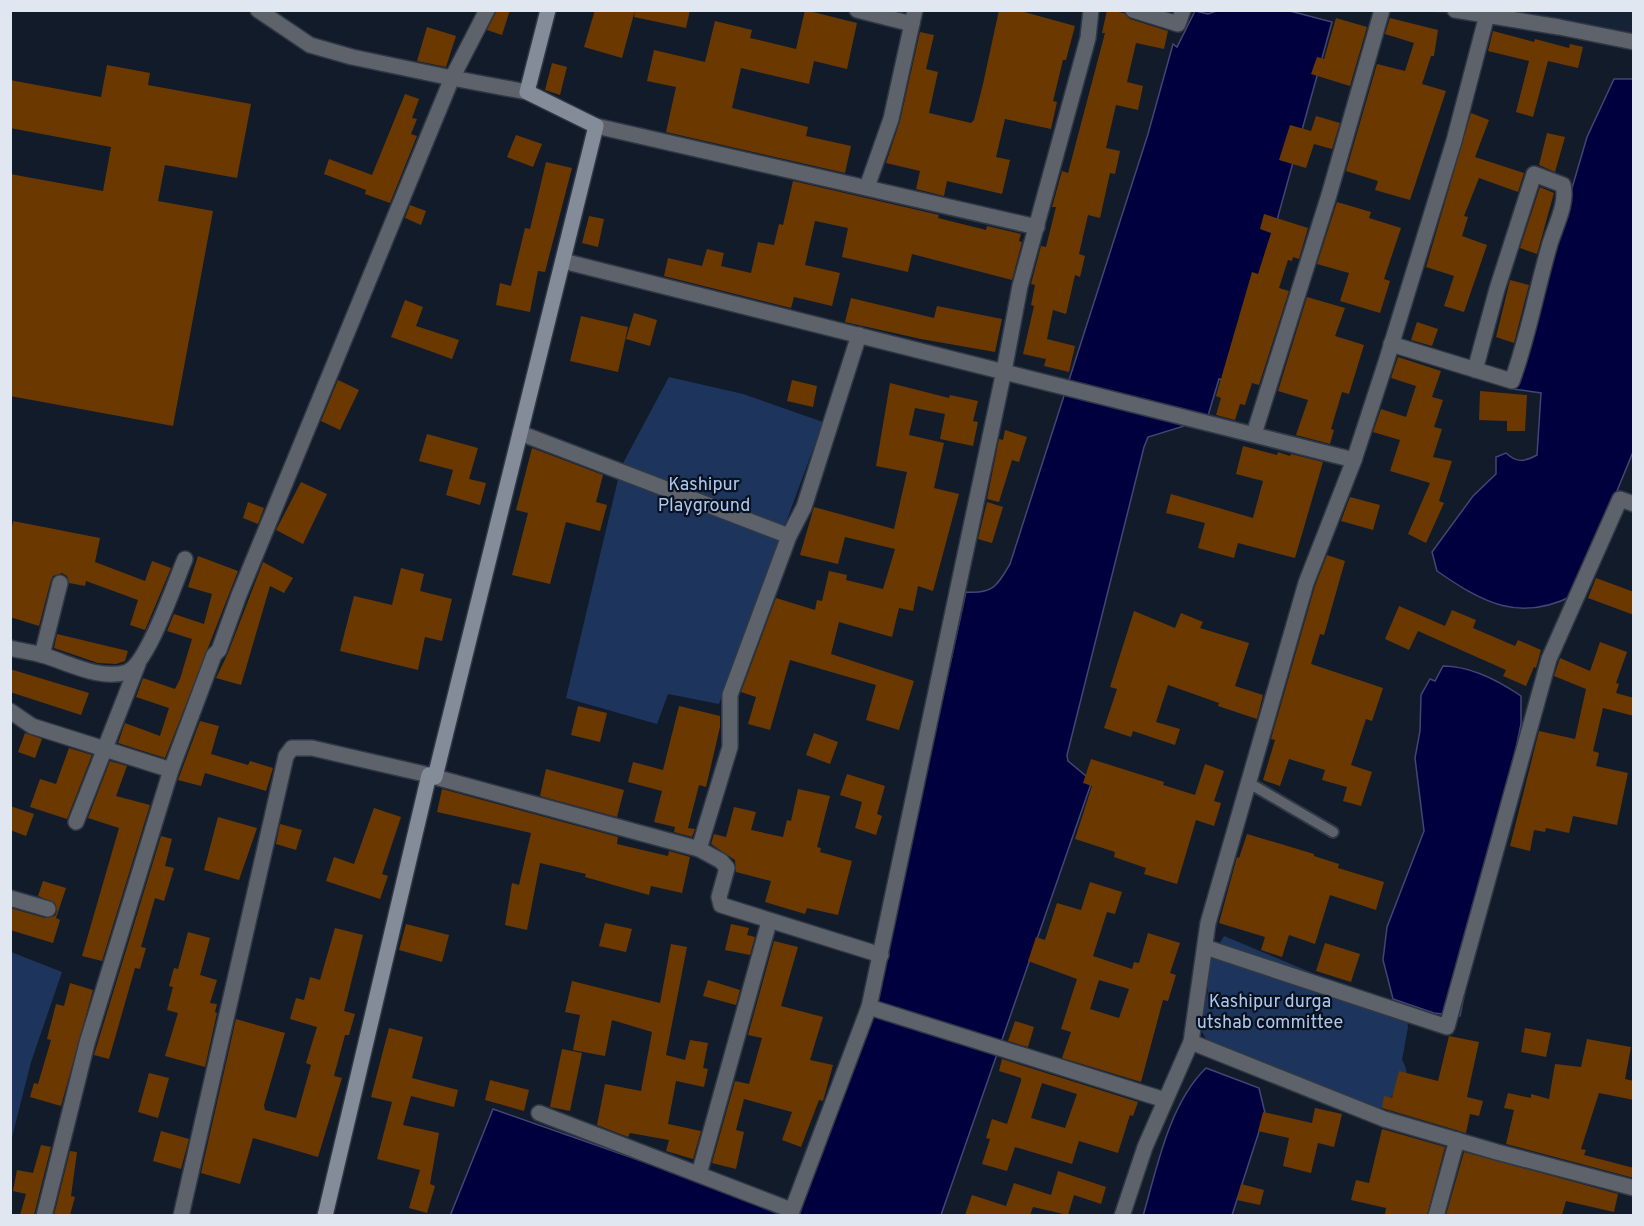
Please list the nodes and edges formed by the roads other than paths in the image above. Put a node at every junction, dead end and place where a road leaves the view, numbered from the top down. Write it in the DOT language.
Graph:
graph roads {
  1 [pos="258,10"];
  2 [pos="487,10"];
  3 [pos="548,10"];
  4 [pos="857,10"];
  5 [pos="1091,10"];
  6 [pos="1132,10"];
  7 [pos="1183,10"];
  8 [pos="1382,10"];
  9 [pos="1455,10"];
  10 [pos="1487,15"];
  11 [pos="913,17"];
  12 [pos="1634,42"];
  13 [pos="452,78"];
  14 [pos="527,92"];
  15 [pos="597,126"];
  16 [pos="867,187"];
  17 [pos="1037,227"];
  18 [pos="563,261"];
  19 [pos="859,335"];
  20 [pos="1391,344"];
  21 [pos="1475,370"];
  22 [pos="1004,371"];
  23 [pos="520,433"];
  24 [pos="1254,434"];
  25 [pos="1354,460"];
  26 [pos="1634,504"];
  27 [pos="789,536"];
  28 [pos="185,559"];
  29 [pos="60,584"];
  30 [pos="10,648"];
  31 [pos="42,655"];
  32 [pos="138,663"];
  33 [pos="10,711"];
  34 [pos="105,748"];
  35 [pos="171,770"];
  36 [pos="432,776"];
  37 [pos="1250,783"];
  38 [pos="76,822"];
  39 [pos="1333,832"];
  40 [pos="699,849"];
  41 [pos="10,898"];
  42 [pos="48,909"];
  43 [pos="769,922"];
  44 [pos="1204,947"];
  45 [pos="881,954"];
  46 [pos="869,1007"];
  47 [pos="1191,1042"];
  48 [pos="1165,1100"];
  49 [pos="539,1113"];
  50 [pos="1457,1140"];
  51 [pos="699,1174"];
  52 [pos="1634,1188"];
  53 [pos="791,1213"];
  54 [pos="44,1215"];
  55 [pos="182,1215"];
  56 [pos="326,1215"];
  57 [pos="1122,1215"];
  58 [pos="1436,1215"];
  1 -- 13 [label="street"];
  2 -- 13 [label="street"];
  3 -- 14 [label="street"];
  4 -- 11 [label="street"];
  5 -- 17 [label="street"];
  6 -- 7 [label="street"];
  8 -- 24 [label="street"];
  9 -- 10 [label="street"];
  10 -- 12 [label="street"];
  10 -- 20 [label="street"];
  11 -- 16 [label="street"];
  13 -- 14 [label="street"];
  13 -- 35 [label="street"];
  14 -- 15 [label="street"];
  15 -- 16 [label="street"];
  15 -- 18 [label="street"];
  16 -- 17 [label="street"];
  17 -- 22 [label="street"];
  18 -- 19 [label="street"];
  18 -- 23 [label="street"];
  19 -- 22 [label="street"];
  19 -- 27 [label="street"];
  20 -- 21 [label="street"];
  20 -- 25 [label="street"];
  21 -- 21 [label="street"];
  22 -- 24 [label="street"];
  22 -- 45 [label="street"];
  23 -- 27 [label="street"];
  23 -- 36 [label="street"];
  24 -- 25 [label="street"];
  25 -- 37 [label="street"];
  26 -- 44 [label="street"];
  27 -- 40 [label="street"];
  28 -- 32 [label="street"];
  29 -- 31 [label="street"];
  30 -- 31 [label="street"];
  31 -- 32 [label="street"];
  32 -- 34 [label="street"];
  33 -- 34 [label="street"];
  34 -- 35 [label="street"];
  34 -- 38 [label="street"];
  35 -- 54 [label="street"];
  36 -- 40 [label="street"];
  36 -- 55 [label="street"];
  36 -- 56 [label="street"];
  37 -- 39 [label="lane"];
  37 -- 44 [label="street"];
  40 -- 43 [label="street"];
  41 -- 42 [label="street"];
  43 -- 45 [label="street"];
  43 -- 51 [label="street"];
  44 -- 47 [label="street"];
  45 -- 46 [label="street"];
  46 -- 48 [label="street"];
  46 -- 53 [label="street"];
  47 -- 48 [label="street"];
  47 -- 50 [label="street"];
  48 -- 57 [label="street"];
  49 -- 51 [label="street"];
  50 -- 52 [label="street"];
  50 -- 58 [label="street"];
  51 -- 53 [label="street"];
}
